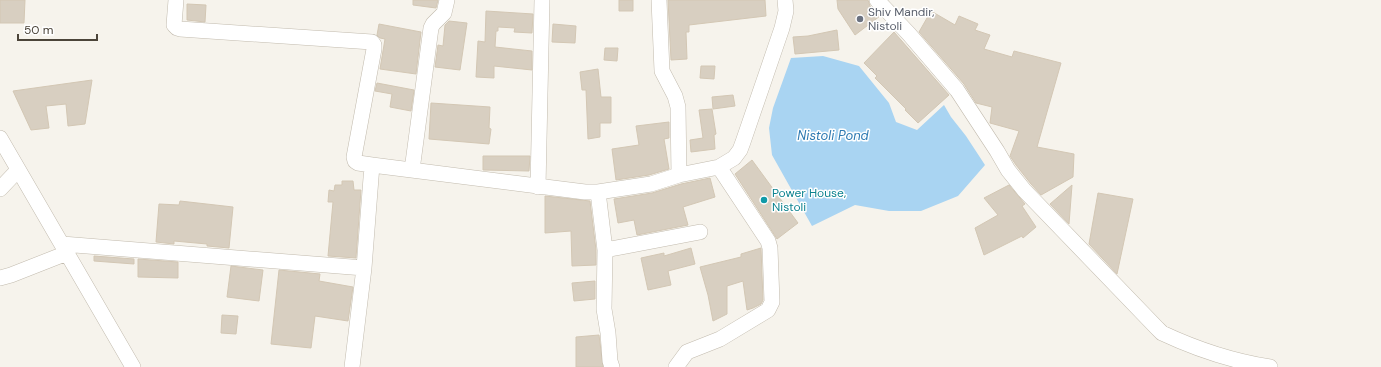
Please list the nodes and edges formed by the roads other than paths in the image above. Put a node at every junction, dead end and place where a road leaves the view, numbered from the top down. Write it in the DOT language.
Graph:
graph roads {
  1 [pos="176,0"];
  2 [pos="447,0"];
  3 [pos="542,0"];
  4 [pos="659,0"];
  5 [pos="785,0"];
  6 [pos="878,0"];
  7 [pos="0,138"];
  8 [pos="372,165"];
  9 [pos="719,168"];
  10 [pos="18,170"];
  11 [pos="412,170"];
  12 [pos="679,176"];
  13 [pos="538,187"];
  14 [pos="0,189"];
  15 [pos="598,192"];
  16 [pos="700,232"];
  17 [pos="65,248"];
  18 [pos="605,250"];
  19 [pos="364,268"];
  20 [pos="0,278"];
  21 [pos="133,367"];
  22 [pos="352,367"];
  23 [pos="612,367"];
  24 [pos="676,367"];
  25 [pos="1270,367"];
  1 -- 8 [label="street"];
  2 -- 11 [label="street"];
  3 -- 13 [label="street"];
  4 -- 12 [label="street"];
  5 -- 9 [label="street"];
  6 -- 25 [label="street"];
  7 -- 10 [label="street"];
  8 -- 11 [label="street"];
  8 -- 19 [label="street"];
  9 -- 12 [label="street"];
  9 -- 24 [label="street"];
  10 -- 14 [label="street"];
  10 -- 17 [label="street"];
  11 -- 13 [label="street"];
  12 -- 15 [label="street"];
  13 -- 15 [label="street"];
  15 -- 18 [label="street"];
  16 -- 18 [label="street"];
  17 -- 19 [label="street"];
  17 -- 20 [label="street"];
  17 -- 21 [label="street"];
  18 -- 23 [label="street"];
  19 -- 22 [label="street"];
}
